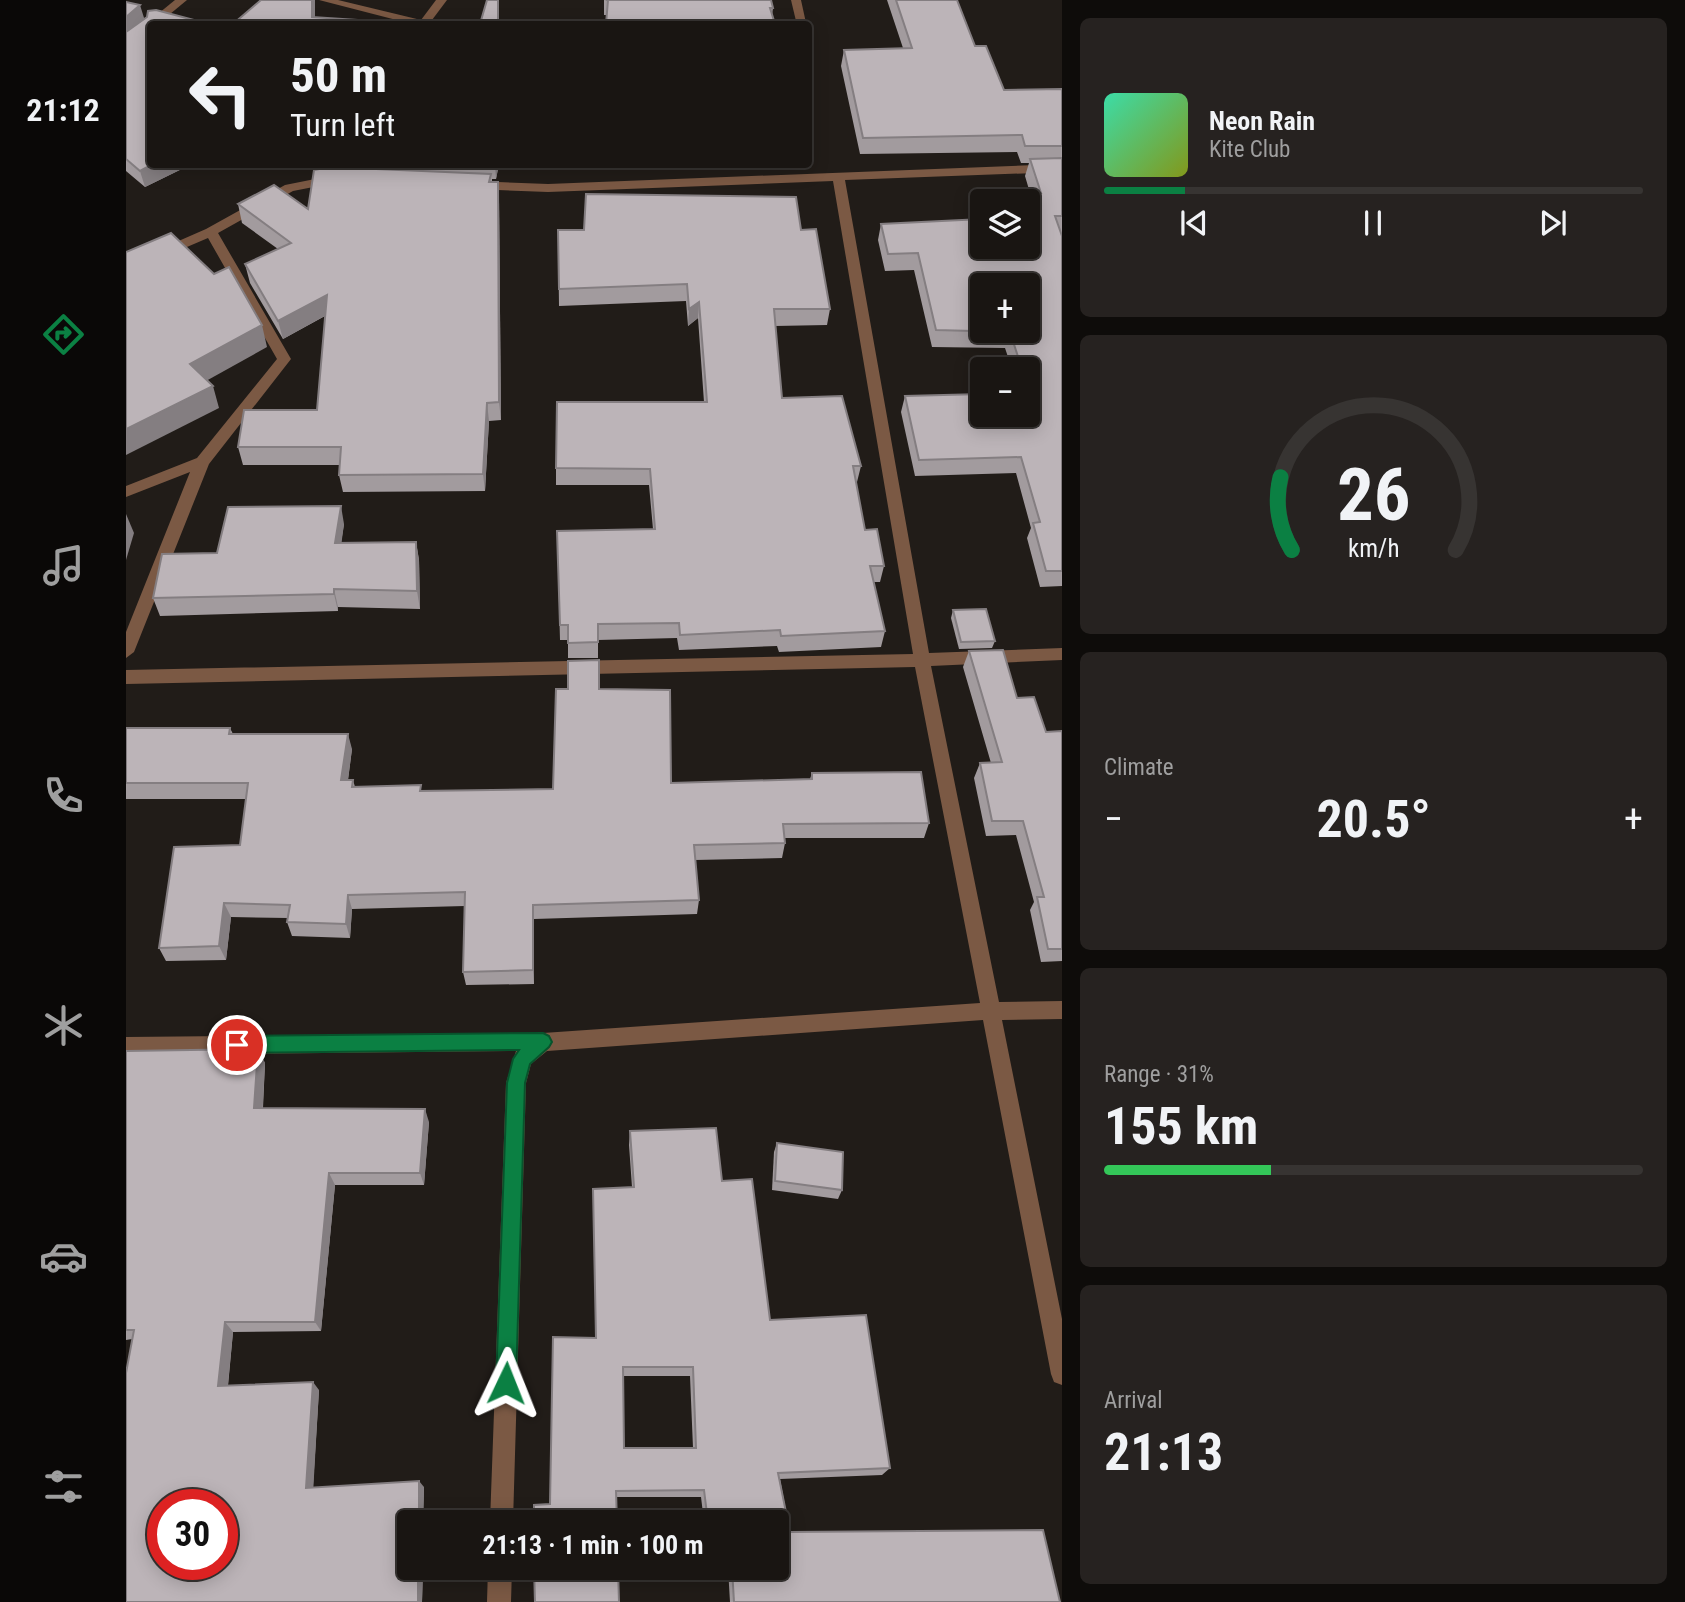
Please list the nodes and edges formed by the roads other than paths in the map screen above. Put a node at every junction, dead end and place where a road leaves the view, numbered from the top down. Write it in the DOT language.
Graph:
graph roads {
  1 [pos="182,0"];
  2 [pos="324,0"];
  3 [pos="442,0"];
  4 [pos="796,0"];
  5 [pos="156,21"];
  6 [pos="412,21"];
  7 [pos="426,21"];
  8 [pos="802,21"];
  9 [pos="341,168"];
  10 [pos="1062,168"];
  11 [pos="839,179"];
  12 [pos="454,184"];
  13 [pos="211,232"];
  14 [pos="126,269"];
  15 [pos="202,462"];
  16 [pos="126,492"];
  17 [pos="126,652"];
  18 [pos="1062,654"];
  19 [pos="922,660"];
  20 [pos="126,677"];
  21 [pos="1062,1010"];
  22 [pos="992,1011"];
  23 [pos="543,1042"];
  24 [pos="126,1046"];
  25 [pos="1062,1374"];
  26 [pos="502,1510"];
  27 [pos="500,1580"];
  28 [pos="499,1602"];
  1 -- 5 [label="street"];
  2 -- 6 [label="street"];
  3 -- 7 [label="street"];
  4 -- 8 [label="street"];
  9 -- 13 [label="street"];
  10 -- 11 [label="street"];
  11 -- 12 [label="street"];
  11 -- 19 [label="street"];
  13 -- 14 [label="street"];
  13 -- 15 [label="street"];
  15 -- 16 [label="street"];
  15 -- 17 [label="street"];
  18 -- 19 [label="street"];
  19 -- 20 [label="street"];
  19 -- 22 [label="street"];
  21 -- 22 [label="street"];
  22 -- 23 [label="street"];
  22 -- 25 [label="street"];
  23 -- 24 [label="street"];
  23 -- 26 [label="street"];
  27 -- 28 [label="street"];
}
